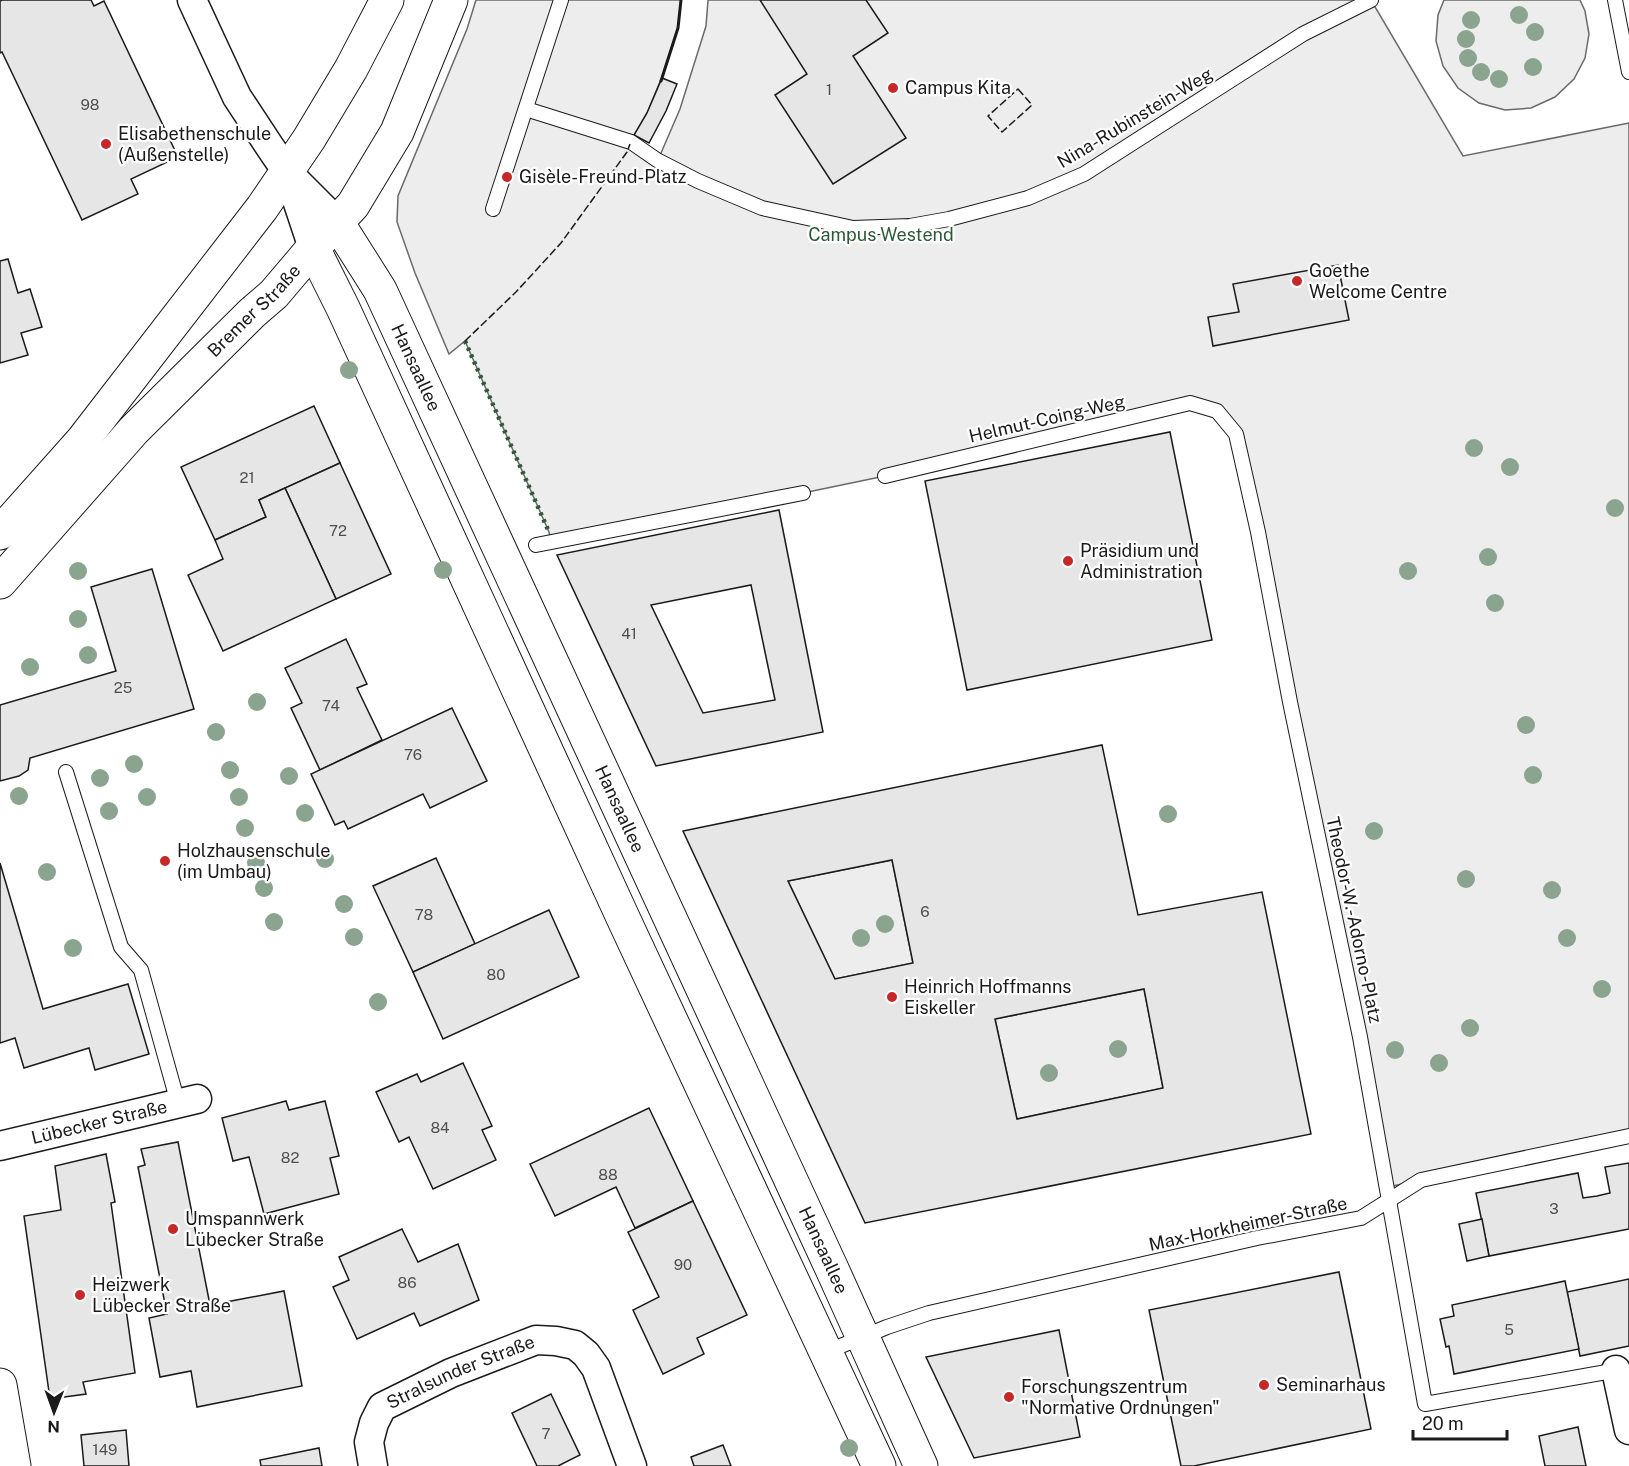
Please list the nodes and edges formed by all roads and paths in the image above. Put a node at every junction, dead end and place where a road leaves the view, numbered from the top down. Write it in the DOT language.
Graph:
graph roads {
  1 [pos="192,0"];
  2 [pos="387,0"];
  3 [pos="451,0"];
  4 [pos="561,0"];
  5 [pos="1371,0"];
  6 [pos="1615,0"];
  7 [pos="1629,72"];
  8 [pos="526,109"];
  9 [pos="287,172"];
  10 [pos="493,209"];
  11 [pos="337,222"];
  12 [pos="313,248"];
  13 [pos="1217,411"];
  14 [pos="885,476"];
  15 [pos="803,493"];
  16 [pos="0,533"];
  17 [pos="536,545"];
  18 [pos="0,582"];
  19 [pos="66,772"];
  20 [pos="188,1101"];
  21 [pos="1629,1136"];
  22 [pos="0,1146"];
  23 [pos="1390,1199"];
  24 [pos="862,1337"];
  25 [pos="826,1352"];
  26 [pos="1623,1369"];
  27 [pos="0,1384"];
  28 [pos="1629,1430"];
  29 [pos="14,1466"];
  30 [pos="373,1466"];
  31 [pos="632,1466"];
  32 [pos="879,1466"];
  33 [pos="921,1466"];
  1 -- 9 [label="street, Hansaallee"];
  2 -- 9 [label="main road"];
  3 -- 11 [label="main road, Bremer Straße"];
  4 -- 8 [label="lane"];
  5 -- 8 [label="lane, Nina-Rubinstein-Weg"];
  6 -- 7 [label="lane"];
  8 -- 10 [label="lane"];
  9 -- 11 [label="street, Hansaallee"];
  9 -- 12 [label="street, Hansaallee"];
  9 -- 16 [label="main road"];
  11 -- 12 [label="main road, Bremer Straße"];
  11 -- 24 [label="main road, Hansaallee"];
  12 -- 18 [label="main road, Bremer Straße"];
  12 -- 25 [label="main road, Hansaallee"];
  13 -- 14 [label="lane, Helmut-Coing-Weg"];
  13 -- 23 [label="lane, Theodor-W.-Adorno-Platz"];
  15 -- 17 [label="lane"];
  19 -- 20 [label="lane"];
  20 -- 22 [label="street, Lübecker Straße"];
  21 -- 23 [label="lane"];
  23 -- 24 [label="lane, Max-Horkheimer-Straße"];
  23 -- 26 [label="lane"];
  24 -- 25 [label="lane, Max-Horkheimer-Straße"];
  24 -- 33 [label="main road, Hansaallee"];
  25 -- 32 [label="main road, Hansaallee"];
  26 -- 28 [label="street"];
  27 -- 29 [label="main road"];
  30 -- 31 [label="street, Stralsunder Straße"];
}
